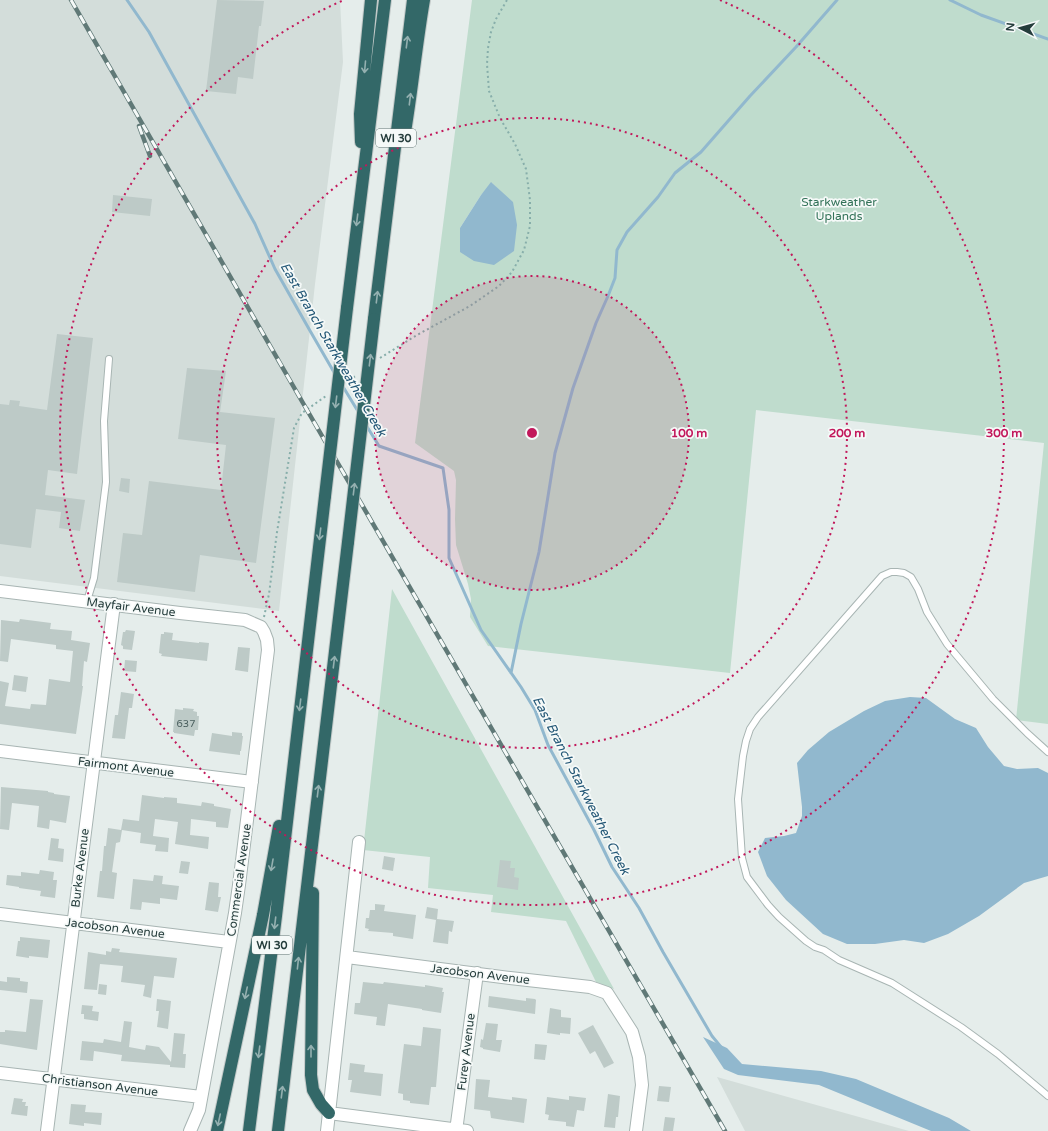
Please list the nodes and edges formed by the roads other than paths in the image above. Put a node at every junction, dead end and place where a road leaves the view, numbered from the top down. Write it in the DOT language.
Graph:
graph roads {
  1 [pos="371,0"];
  2 [pos="385,0"];
  3 [pos="413,0"];
  4 [pos="424,0"];
  5 [pos="362,182"];
  6 [pos="380,275"];
  7 [pos="109,359"];
  8 [pos="0,591"];
  9 [pos="87,601"];
  10 [pos="114,604"];
  11 [pos="261,627"];
  12 [pos="0,751"];
  13 [pos="1048,752"];
  14 [pos="294,759"];
  15 [pos="94,763"];
  16 [pos="252,782"];
  17 [pos="313,829"];
  18 [pos="359,842"];
  19 [pos="0,914"];
  20 [pos="74,923"];
  21 [pos="230,942"];
  22 [pos="347,957"];
  23 [pos="476,973"];
  24 [pos="0,1073"];
  25 [pos="54,1079"];
  26 [pos="1048,1096"];
  27 [pos="201,1097"];
  28 [pos="329,1113"];
  29 [pos="47,1131"];
  30 [pos="190,1131"];
  31 [pos="217,1131"];
  32 [pos="249,1131"];
  33 [pos="278,1131"];
  34 [pos="327,1131"];
  35 [pos="460,1131"];
  36 [pos="636,1131"];
  1 -- 5 [label="highway, one-way"];
  2 -- 5 [label="highway, WI 30"];
  6 -- 3 [label="highway, WI 30, one-way"];
  6 -- 4 [label="highway, one-way"];
  5 -- 14 [label="highway, WI 30, one-way, bridge"];
  17 -- 6 [label="highway, WI 30, one-way, bridge"];
  7 -- 9 [label="lane"];
  8 -- 9 [label="street, Mayfair Avenue"];
  9 -- 10 [label="street, Mayfair Avenue"];
  10 -- 11 [label="street, Mayfair Avenue"];
  10 -- 15 [label="street, Burke Avenue"];
  11 -- 16 [label="street, Commercial Avenue"];
  12 -- 15 [label="street, Fairmont Avenue"];
  13 -- 26 [label="lane"];
  14 -- 31 [label="highway, one-way"];
  14 -- 32 [label="highway, WI 30, one-way"];
  15 -- 16 [label="street, Fairmont Avenue"];
  15 -- 20 [label="street, Burke Avenue"];
  16 -- 21 [label="street, Commercial Avenue"];
  28 -- 17 [label="highway, one-way"];
  33 -- 17 [label="highway, WI 30, one-way"];
  18 -- 22 [label="street"];
  19 -- 20 [label="street, Jacobson Avenue"];
  20 -- 21 [label="street, Jacobson Avenue"];
  20 -- 25 [label="street, Burke Avenue"];
  21 -- 27 [label="street, Commercial Avenue"];
  22 -- 23 [label="street, Jacobson Avenue"];
  22 -- 28 [label="street"];
  23 -- 35 [label="street, Furey Avenue"];
  23 -- 36 [label="street, Jacobson Avenue"];
  24 -- 25 [label="street, Christianson Avenue"];
  25 -- 27 [label="street, Christianson Avenue"];
  25 -- 29 [label="street, Burke Avenue"];
  27 -- 30 [label="street, Commercial Avenue"];
  28 -- 34 [label="street"];
  28 -- 35 [label="street"];
}
